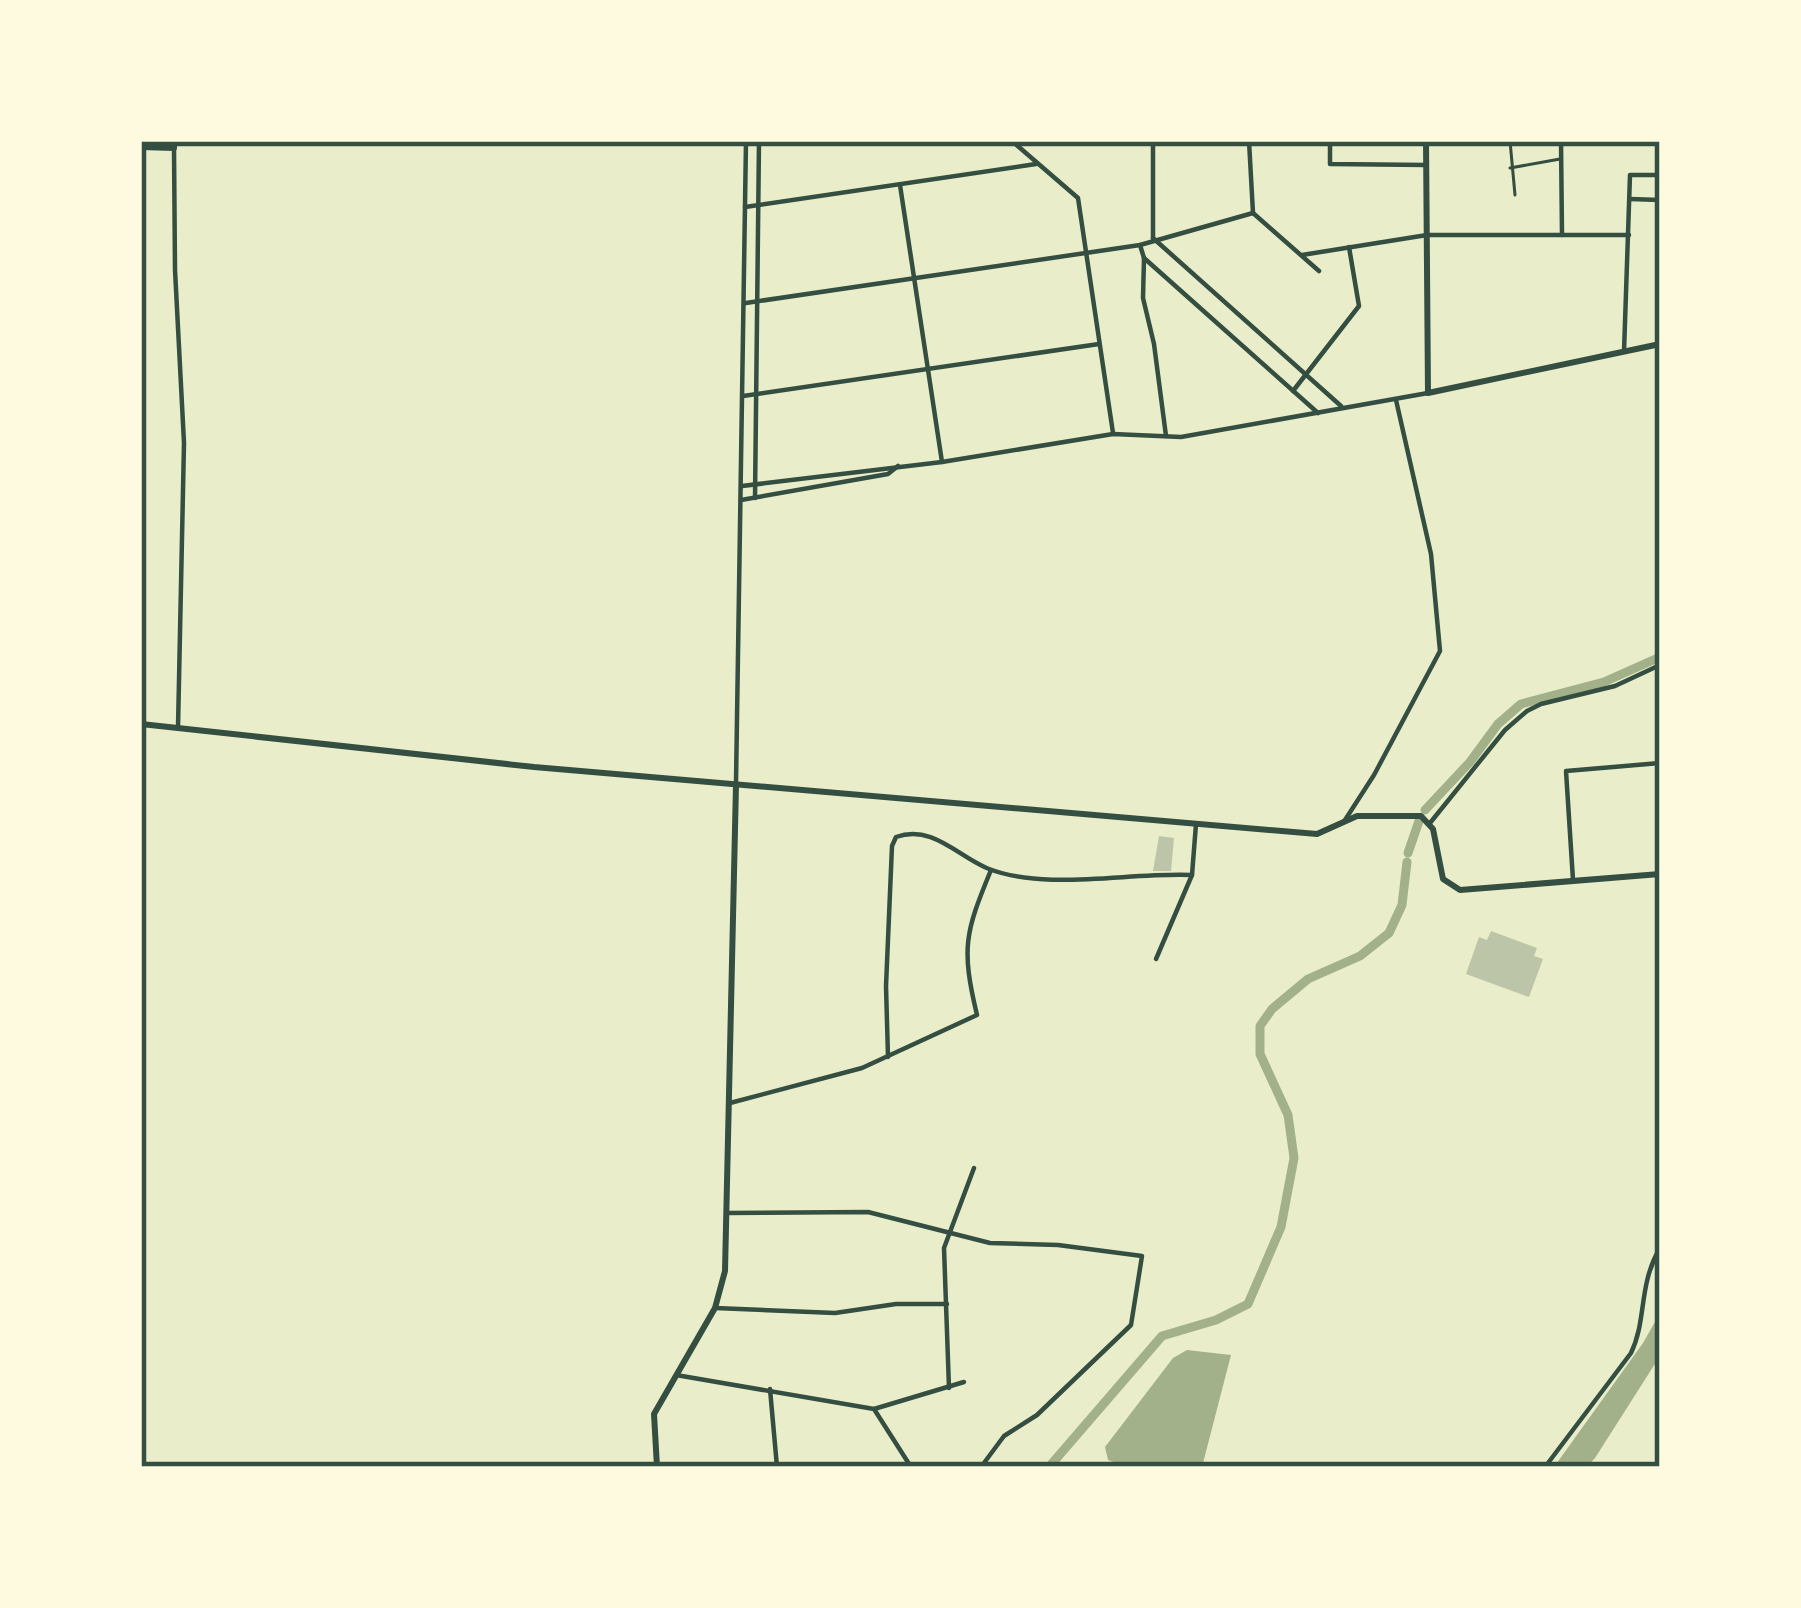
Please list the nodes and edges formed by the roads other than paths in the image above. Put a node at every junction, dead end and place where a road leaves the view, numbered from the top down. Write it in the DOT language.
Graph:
graph roads {
  1 [pos="746,141"];
  2 [pos="759,141"];
  3 [pos="1012,141"];
  4 [pos="1153,141"];
  5 [pos="1249,141"];
  6 [pos="1330,141"];
  7 [pos="1426,141"];
  8 [pos="1510,141"];
  9 [pos="1562,141"];
  10 [pos="174,144"];
  11 [pos="141,147"];
  12 [pos="1561,159"];
  13 [pos="1037,164"];
  14 [pos="1426,165"];
  15 [pos="1510,168"];
  16 [pos="1660,176"];
  17 [pos="900,185"];
  18 [pos="1515,195"];
  19 [pos="1630,199"];
  20 [pos="1660,200"];
  21 [pos="745,207"];
  22 [pos="758,207"];
  23 [pos="1253,213"];
  24 [pos="1427,235"];
  25 [pos="1562,235"];
  26 [pos="1628,235"];
  27 [pos="1153,238"];
  28 [pos="1140,245"];
  29 [pos="1349,247"];
  30 [pos="1086,253"];
  31 [pos="1302,255"];
  32 [pos="1144,258"];
  33 [pos="1319,271"];
  34 [pos="915,278"];
  35 [pos="756,302"];
  36 [pos="744,304"];
  37 [pos="1099,344"];
  38 [pos="1660,344"];
  39 [pos="1624,352"];
  40 [pos="929,370"];
  41 [pos="1306,374"];
  42 [pos="1293,392"];
  43 [pos="1428,393"];
  44 [pos="743,396"];
  45 [pos="754,396"];
  46 [pos="1396,400"];
  47 [pos="1343,409"];
  48 [pos="1318,413"];
  49 [pos="1113,434"];
  50 [pos="1166,438"];
  51 [pos="943,462"];
  52 [pos="899,466"];
  53 [pos="742,486"];
  54 [pos="754,486"];
  55 [pos="755,498"];
  56 [pos="741,500"];
  57 [pos="1660,664"];
  58 [pos="141,724"];
  59 [pos="178,728"];
  60 [pos="1660,763"];
  61 [pos="736,785"];
  62 [pos="1345,820"];
  63 [pos="1428,821"];
  64 [pos="1196,824"];
  65 [pos="991,870"];
  66 [pos="1192,874"];
  67 [pos="1660,874"];
  68 [pos="1574,880"];
  69 [pos="1156,959"];
  70 [pos="888,1057"];
  71 [pos="730,1103"];
  72 [pos="974,1168"];
  73 [pos="728,1213"];
  74 [pos="947,1233"];
  75 [pos="1660,1247"];
  76 [pos="947,1304"];
  77 [pos="715,1308"];
  78 [pos="675,1375"];
  79 [pos="964,1382"];
  80 [pos="949,1388"];
  81 [pos="770,1389"];
  82 [pos="874,1409"];
  83 [pos="657,1467"];
  84 [pos="777,1467"];
  85 [pos="911,1467"];
  86 [pos="982,1467"];
  87 [pos="1545,1467"];
  1 -- 21 [label="street"];
  2 -- 22 [label="street"];
  3 -- 13 [label="street"];
  4 -- 27 [label="street"];
  5 -- 23 [label="street"];
  6 -- 14 [label="street"];
  7 -- 14 [label="main road"];
  8 -- 15 [label="lane"];
  9 -- 12 [label="street"];
  10 -- 11 [label="main road"];
  10 -- 59 [label="street"];
  12 -- 15 [label="lane"];
  12 -- 25 [label="street"];
  13 -- 17 [label="street"];
  13 -- 30 [label="street"];
  14 -- 24 [label="main road"];
  15 -- 18 [label="lane"];
  16 -- 19 [label="street"];
  17 -- 22 [label="street"];
  17 -- 34 [label="street"];
  19 -- 20 [label="street"];
  19 -- 26 [label="street"];
  21 -- 22 [label="street"];
  21 -- 36 [label="street"];
  22 -- 35 [label="street"];
  23 -- 27 [label="street"];
  23 -- 31 [label="street"];
  24 -- 25 [label="street"];
  24 -- 29 [label="street"];
  24 -- 43 [label="main road"];
  25 -- 26 [label="street"];
  26 -- 39 [label="street"];
  27 -- 28 [label="street"];
  27 -- 41 [label="street"];
  28 -- 30 [label="street"];
  28 -- 32 [label="street"];
  29 -- 31 [label="street"];
  29 -- 41 [label="street"];
  30 -- 34 [label="street"];
  30 -- 37 [label="street"];
  31 -- 33 [label="street"];
  32 -- 42 [label="street"];
  32 -- 50 [label="street"];
  34 -- 35 [label="street"];
  34 -- 40 [label="street"];
  35 -- 36 [label="street"];
  35 -- 45 [label="street"];
  36 -- 44 [label="street"];
  37 -- 40 [label="street"];
  37 -- 49 [label="street"];
  38 -- 39 [label="main road"];
  39 -- 43 [label="main road"];
  40 -- 45 [label="street"];
  40 -- 51 [label="street"];
  41 -- 42 [label="street"];
  41 -- 47 [label="street"];
  42 -- 48 [label="street"];
  43 -- 46 [label="street"];
  44 -- 45 [label="street"];
  44 -- 53 [label="street"];
  45 -- 54 [label="street"];
  46 -- 47 [label="street"];
  46 -- 62 [label="street"];
  47 -- 48 [label="street"];
  48 -- 50 [label="street"];
  49 -- 50 [label="street"];
  49 -- 51 [label="street"];
  51 -- 52 [label="street"];
  52 -- 54 [label="street"];
  52 -- 55 [label="street"];
  53 -- 54 [label="street"];
  53 -- 56 [label="street"];
  54 -- 55 [label="street"];
  55 -- 56 [label="street"];
  56 -- 61 [label="street"];
  57 -- 63 [label="street"];
  58 -- 59 [label="main road"];
  59 -- 61 [label="main road"];
  60 -- 68 [label="street"];
  61 -- 64 [label="main road"];
  61 -- 71 [label="main road"];
  62 -- 63 [label="main road"];
  62 -- 64 [label="main road"];
  63 -- 68 [label="main road"];
  64 -- 66 [label="street"];
  65 -- 66 [label="street"];
  65 -- 70 [label="street"];
  65 -- 70 [label="street"];
  66 -- 69 [label="street"];
  67 -- 68 [label="main road"];
  70 -- 71 [label="street"];
  71 -- 73 [label="main road"];
  72 -- 74 [label="street"];
  73 -- 74 [label="street"];
  73 -- 77 [label="main road"];
  74 -- 76 [label="street"];
  74 -- 86 [label="street"];
  75 -- 87 [label="street"];
  76 -- 77 [label="street"];
  76 -- 80 [label="street"];
  77 -- 78 [label="main road"];
  78 -- 81 [label="street"];
  78 -- 83 [label="main road"];
  79 -- 80 [label="street"];
  80 -- 82 [label="street"];
  81 -- 82 [label="street"];
  81 -- 84 [label="street"];
  82 -- 85 [label="street"];
}
